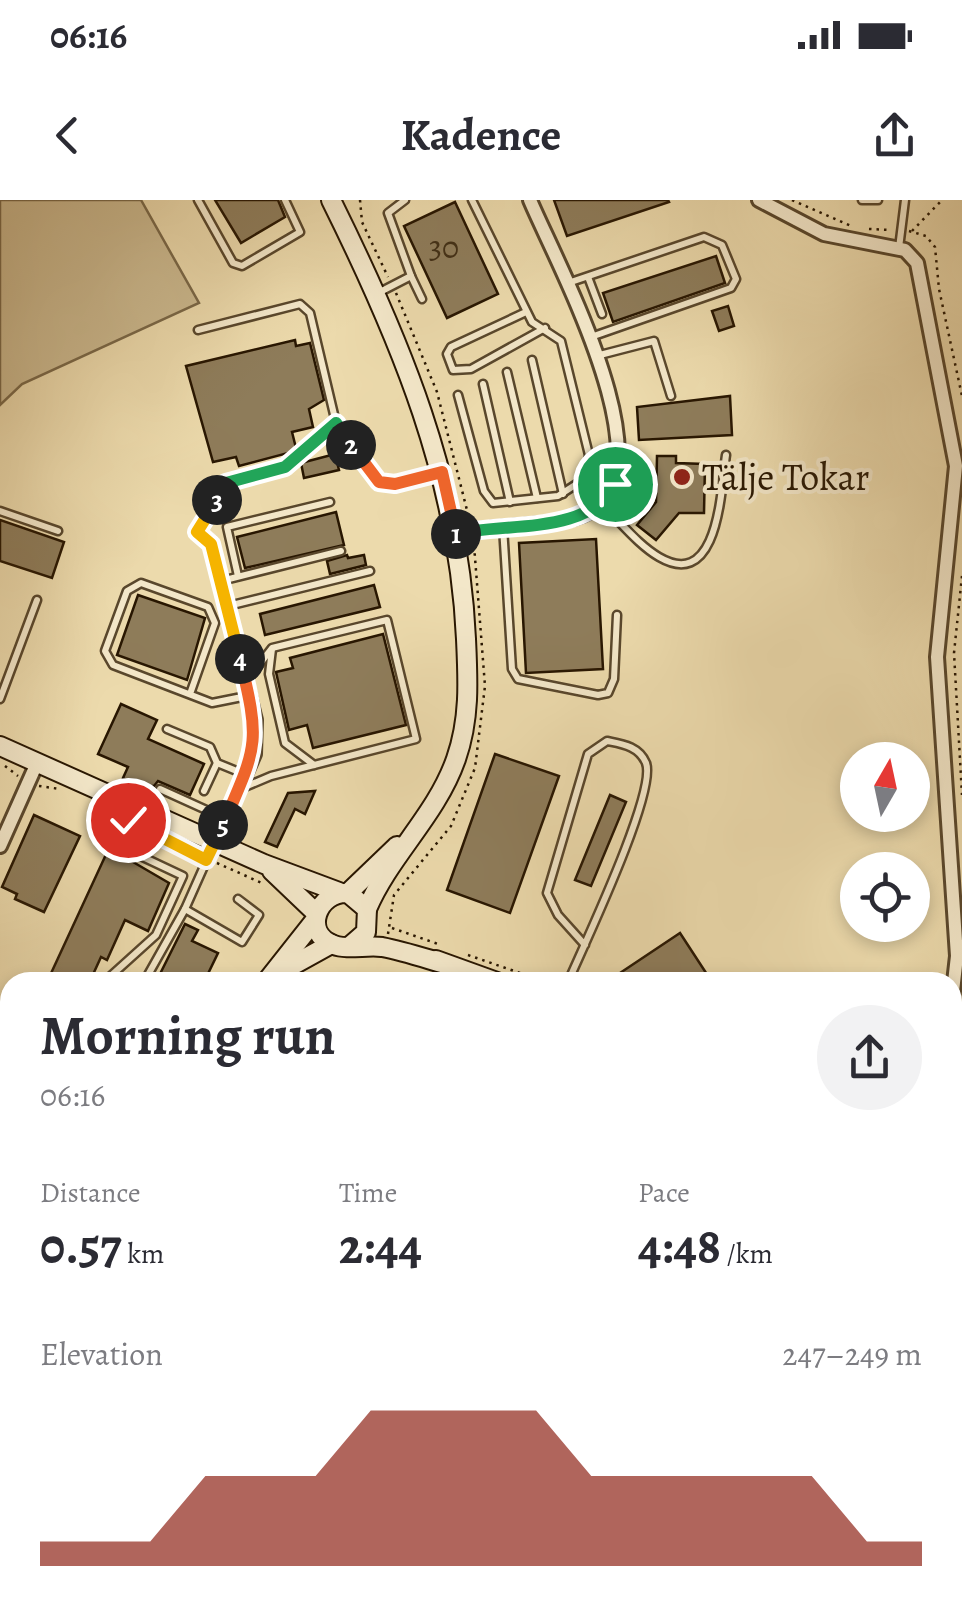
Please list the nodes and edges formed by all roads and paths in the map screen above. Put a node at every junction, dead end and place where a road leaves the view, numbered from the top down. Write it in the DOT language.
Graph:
graph roads {
  1 [pos="198,200"];
  2 [pos="285,200"];
  3 [pos="331,200"];
  4 [pos="360,200"];
  5 [pos="405,200"];
  6 [pos="472,200"];
  7 [pos="530,200"];
  8 [pos="759,200"];
  9 [pos="792,200"];
  10 [pos="862,200"];
  11 [pos="878,200"];
  12 [pos="905,200"];
  13 [pos="942,200"];
  14 [pos="900,230"];
  15 [pos="912,231"];
  16 [pos="898,249"];
  17 [pos="411,276"];
  18 [pos="588,276"];
  19 [pos="565,284"];
  20 [pos="385,289"];
  21 [pos="422,299"];
  22 [pos="526,312"];
  23 [pos="602,314"];
  24 [pos="545,328"];
  25 [pos="198,330"];
  26 [pos="587,339"];
  27 [pos="594,356"];
  28 [pos="532,360"];
  29 [pos="507,372"];
  30 [pos="483,384"];
  31 [pos="458,395"];
  32 [pos="672,396"];
  33 [pos="962,396"];
  34 [pos="336,423"];
  35 [pos="726,455"];
  36 [pos="442,472"];
  37 [pos="562,494"];
  38 [pos="537,498"];
  39 [pos="330,502"];
  40 [pos="510,502"];
  41 [pos="602,504"];
  42 [pos="0,510"];
  43 [pos="503,526"];
  44 [pos="58,530"];
  45 [pos="197,532"];
  46 [pos="463,532"];
  47 [pos="341,551"];
  48 [pos="370,571"];
  49 [pos="238,576"];
  50 [pos="962,576"];
  51 [pos="220,581"];
  52 [pos="36,600"];
  53 [pos="226,606"];
  54 [pos="616,615"];
  55 [pos="272,648"];
  56 [pos="247,689"];
  57 [pos="190,694"];
  58 [pos="0,698"];
  59 [pos="167,729"];
  60 [pos="0,746"];
  61 [pos="0,762"];
  62 [pos="217,762"];
  63 [pos="38,763"];
  64 [pos="314,765"];
  65 [pos="245,775"];
  66 [pos="29,782"];
  67 [pos="160,789"];
  68 [pos="238,789"];
  69 [pos="61,790"];
  70 [pos="204,791"];
  71 [pos="962,795"];
  72 [pos="112,813"];
  73 [pos="429,814"];
  74 [pos="226,818"];
  75 [pos="0,846"];
  76 [pos="130,851"];
  77 [pos="211,851"];
  78 [pos="264,864"];
  79 [pos="266,885"];
  80 [pos="343,893"];
  81 [pos="238,899"];
  82 [pos="185,910"];
  83 [pos="316,916"];
  84 [pos="368,917"];
  85 [pos="391,928"];
  86 [pos="331,944"];
  87 [pos="351,944"];
  88 [pos="584,944"];
  89 [pos="444,964"];
  90 [pos="115,972"];
  91 [pos="150,972"];
  92 [pos="274,972"];
  93 [pos="283,972"];
  94 [pos="468,972"];
  95 [pos="572,972"];
  96 [pos="955,972"];
  1 -- 2 [label="lane"];
  3 -- 20 [label="street"];
  4 -- 20 [label="path"];
  5 -- 17 [label="lane"];
  6 -- 22 [label="lane"];
  7 -- 19 [label="street"];
  8 -- 16 [label="street"];
  9 -- 14 [label="path"];
  10 -- 11 [label="lane"];
  12 -- 14 [label="lane"];
  13 -- 15 [label="path"];
  14 -- 15 [label="path"];
  14 -- 16 [label="lane"];
  15 -- 33 [label="path"];
  16 -- 96 [label="street"];
  17 -- 20 [label="lane"];
  17 -- 21 [label="lane"];
  18 -- 19 [label="lane"];
  18 -- 23 [label="lane"];
  18 -- 26 [label="lane"];
  19 -- 26 [label="street"];
  20 -- 36 [label="street"];
  20 -- 46 [label="path"];
  22 -- 24 [label="lane"];
  22 -- 24 [label="lane"];
  24 -- 37 [label="lane"];
  25 -- 34 [label="lane"];
  26 -- 27 [label="street"];
  27 -- 32 [label="lane"];
  27 -- 41 [label="street"];
  28 -- 37 [label="lane"];
  29 -- 38 [label="lane"];
  30 -- 40 [label="lane"];
  31 -- 40 [label="lane"];
  34 -- 36 [label="lane"];
  34 -- 45 [label="lane"];
  35 -- 41 [label="lane"];
  36 -- 46 [label="street"];
  37 -- 38 [label="lane"];
  38 -- 40 [label="lane"];
  39 -- 49 [label="lane"];
  41 -- 43 [label="street"];
  42 -- 44 [label="lane"];
  43 -- 46 [label="street"];
  43 -- 54 [label="lane"];
  45 -- 51 [label="street"];
  46 -- 73 [label="street"];
  46 -- 85 [label="path"];
  47 -- 49 [label="lane"];
  48 -- 53 [label="lane"];
  49 -- 51 [label="lane"];
  50 -- 71 [label="path"];
  51 -- 53 [label="street"];
  52 -- 58 [label="lane"];
  53 -- 56 [label="street"];
  55 -- 56 [label="lane"];
  55 -- 64 [label="lane"];
  55 -- 64 [label="lane"];
  56 -- 57 [label="lane"];
  56 -- 65 [label="street"];
  57 -- 57 [label="lane"];
  59 -- 62 [label="lane"];
  60 -- 63 [label="street"];
  61 -- 66 [label="path"];
  62 -- 65 [label="lane"];
  62 -- 70 [label="lane"];
  63 -- 66 [label="street"];
  63 -- 77 [label="street"];
  64 -- 68 [label="lane"];
  65 -- 68 [label="street"];
  66 -- 69 [label="path"];
  66 -- 75 [label="street"];
  67 -- 74 [label="lane"];
  68 -- 74 [label="street"];
  72 -- 77 [label="path"];
  73 -- 80 [label="street"];
  73 -- 84 [label="street"];
  74 -- 77 [label="street"];
  76 -- 90 [label="lane"];
  77 -- 78 [label="street"];
  77 -- 79 [label="path"];
  77 -- 82 [label="lane"];
  78 -- 80 [label="street"];
  78 -- 83 [label="street"];
  80 -- 83 [label="street"];
  80 -- 84 [label="street"];
  81 -- 82 [label="lane"];
  82 -- 91 [label="lane"];
  83 -- 86 [label="street"];
  83 -- 92 [label="street"];
  84 -- 87 [label="street"];
  84 -- 89 [label="street"];
  86 -- 87 [label="street"];
  86 -- 93 [label="street"];
  87 -- 89 [label="street"];
  88 -- 88 [label="lane"];
  88 -- 95 [label="lane"];
  89 -- 94 [label="street"];
}
